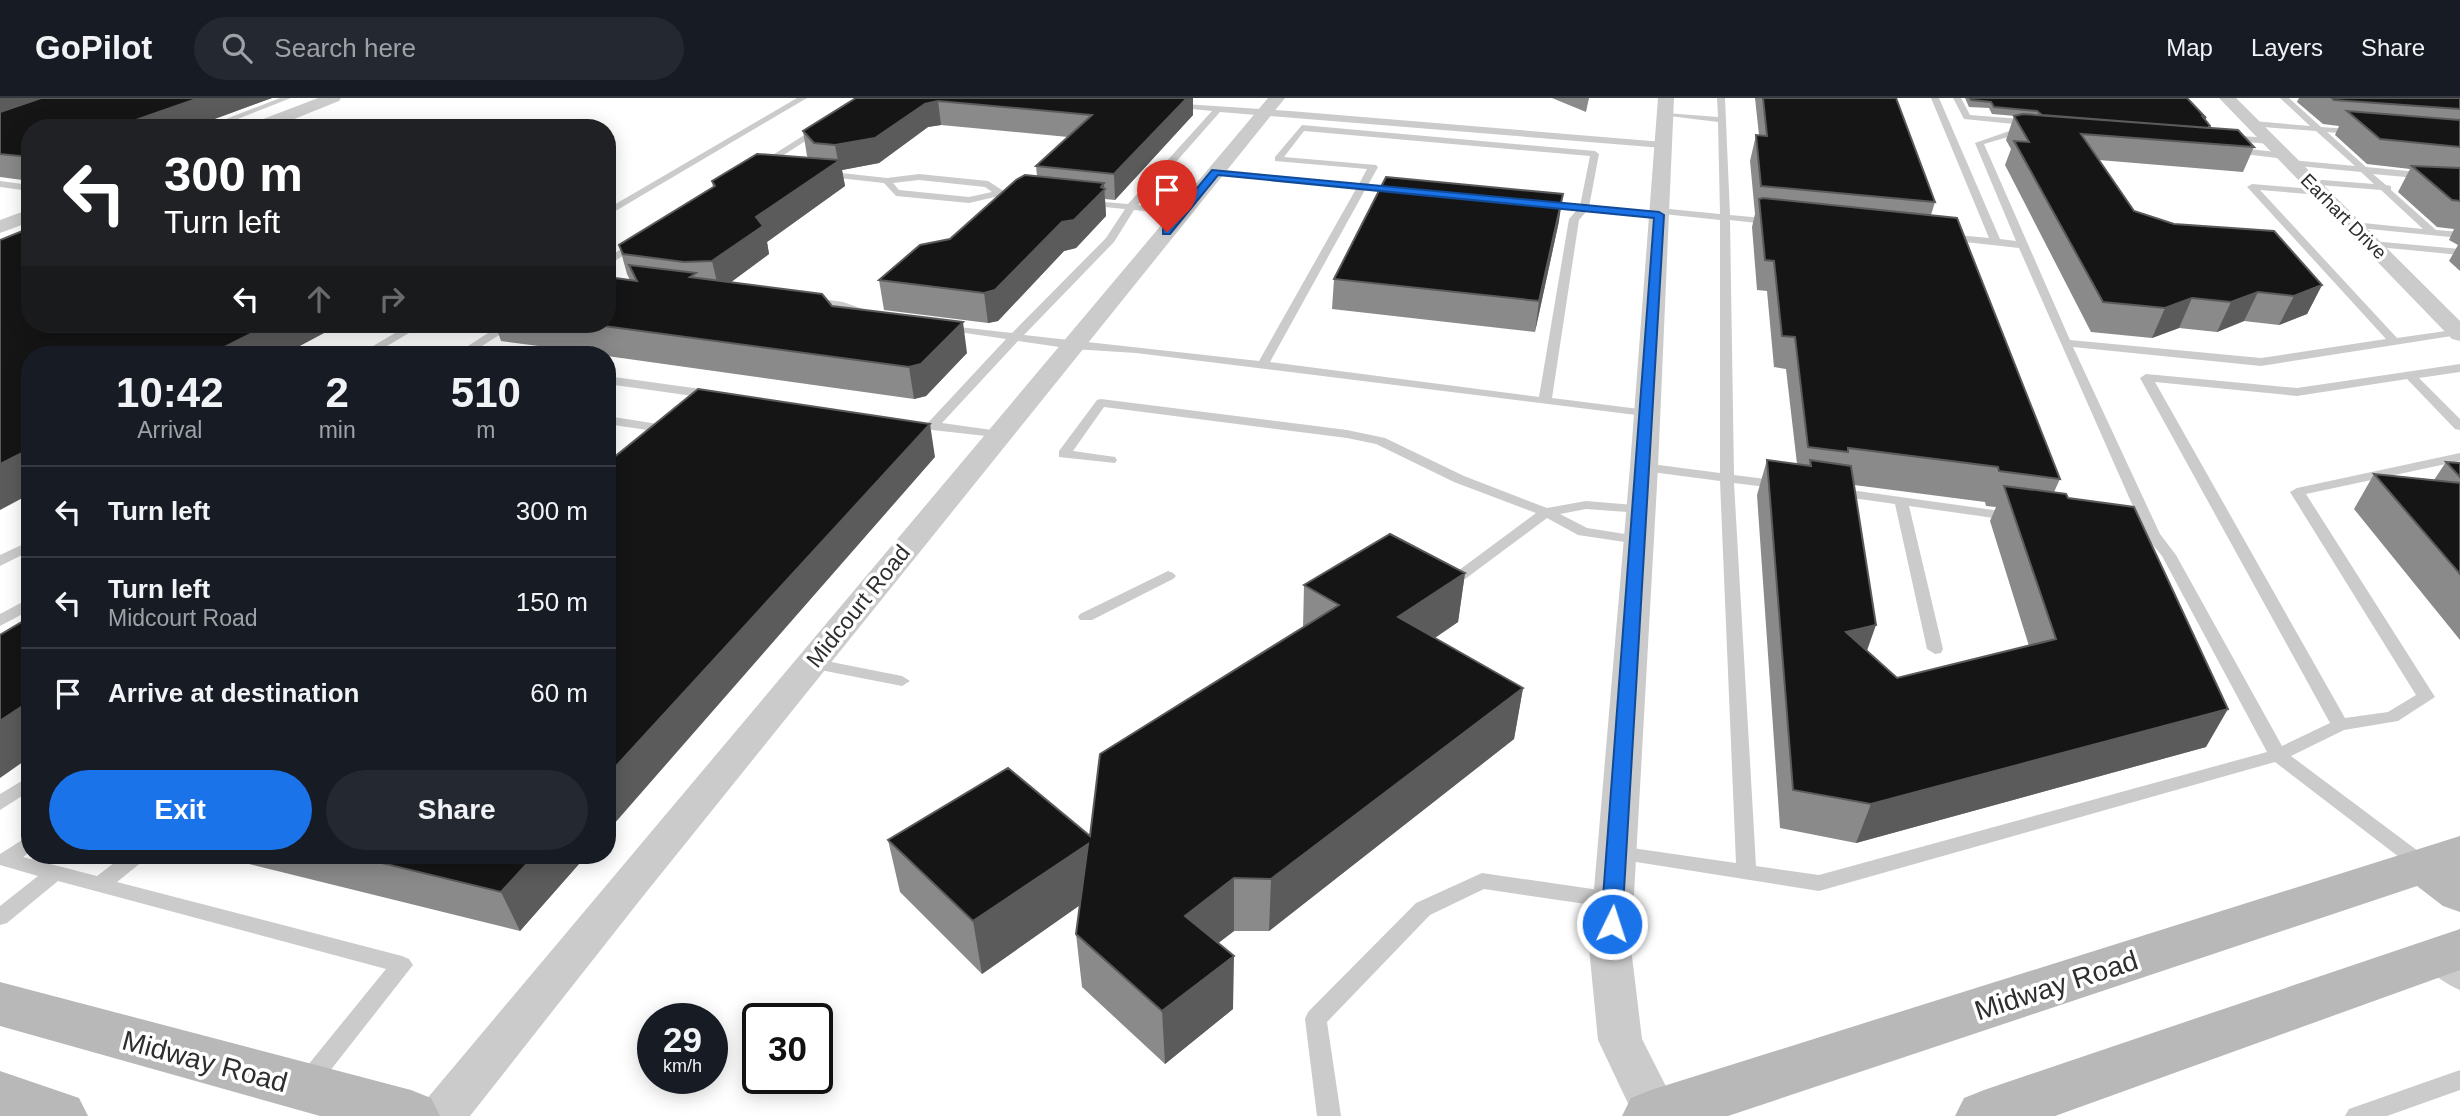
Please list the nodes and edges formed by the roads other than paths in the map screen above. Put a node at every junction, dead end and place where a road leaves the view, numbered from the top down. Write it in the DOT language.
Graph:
graph roads {
  1 [pos="287,98"];
  2 [pos="332,98"];
  3 [pos="803,98"];
  4 [pos="1205,98"];
  5 [pos="1721,98"];
  6 [pos="1935,98"];
  7 [pos="1957,98"];
  8 [pos="2227,98"];
  9 [pos="2284,98"];
  10 [pos="1156,104"];
  11 [pos="1270,106"];
  12 [pos="1196,107"];
  13 [pos="1219,109"];
  14 [pos="231,119"];
  15 [pos="279,119"];
  16 [pos="1665,119"];
  17 [pos="1722,120"];
  18 [pos="2048,124"];
  19 [pos="2253,124"];
  20 [pos="825,126"];
  21 [pos="2319,129"];
  22 [pos="2370,133"];
  23 [pos="2042,134"];
  24 [pos="2215,137"];
  25 [pos="2270,141"];
  26 [pos="2219,148"];
  27 [pos="2288,159"];
  28 [pos="759,167"];
  29 [pos="2363,168"];
  30 [pos="772,169"];
  31 [pos="1216,172"];
  32 [pos="810,173"];
  33 [pos="747,175"];
  34 [pos="2460,179"];
  35 [pos="887,181"];
  36 [pos="0,184"];
  37 [pos="21,187"];
  38 [pos="1362,187"];
  39 [pos="2315,187"];
  40 [pos="2384,188"];
  41 [pos="2397,188"];
  42 [pos="1418,192"];
  43 [pos="999,193"];
  44 [pos="1025,196"];
  45 [pos="1078,201"];
  46 [pos="1529,203"];
  47 [pos="616,204"];
  48 [pos="622,204"];
  49 [pos="1131,207"];
  50 [pos="616,208"];
  51 [pos="1584,209"];
  52 [pos="1182,213"];
  53 [pos="1659,213"];
  54 [pos="1725,217"];
  55 [pos="21,219"];
  56 [pos="1779,222"];
  57 [pos="2353,225"];
  58 [pos="0,227"];
  59 [pos="2434,233"];
  60 [pos="2460,235"];
  61 [pos="1942,237"];
  62 [pos="642,241"];
  63 [pos="1996,242"];
  64 [pos="2372,244"];
  65 [pos="2023,245"];
  66 [pos="2460,252"];
  67 [pos="616,257"];
  68 [pos="801,299"];
  69 [pos="887,319"];
  70 [pos="938,326"];
  71 [pos="2456,327"];
  72 [pos="402,333"];
  73 [pos="495,333"];
  74 [pos="1015,337"];
  75 [pos="2395,342"];
  76 [pos="2065,343"];
  77 [pos="1073,345"];
  78 [pos="380,346"];
  79 [pos="475,346"];
  80 [pos="1263,365"];
  81 [pos="2460,368"];
  82 [pos="2410,375"];
  83 [pos="616,381"];
  84 [pos="729,397"];
  85 [pos="1545,401"];
  86 [pos="1647,414"];
  87 [pos="616,421"];
  88 [pos="2460,426"];
  89 [pos="999,435"];
  90 [pos="638,445"];
  91 [pos="2460,457"];
  92 [pos="1110,460"];
  93 [pos="1644,467"];
  94 [pos="1727,478"];
  95 [pos="1794,487"];
  96 [pos="1821,491"];
  97 [pos="1901,501"];
  98 [pos="1641,509"];
  99 [pos="1546,512"];
  100 [pos="2034,519"];
  101 [pos="2113,530"];
  102 [pos="2153,535"];
  103 [pos="1638,540"];
  104 [pos="21,550"];
  105 [pos="0,561"];
  106 [pos="1168,576"];
  107 [pos="1436,595"];
  108 [pos="21,608"];
  109 [pos="1086,617"];
  110 [pos="0,621"];
  111 [pos="1935,649"];
  112 [pos="811,663"];
  113 [pos="902,681"];
  114 [pos="2340,725"];
  115 [pos="2278,755"];
  116 [pos="21,788"];
  117 [pos="0,803"];
  118 [pos="21,849"];
  119 [pos="1616,853"];
  120 [pos="21,864"];
  121 [pos="21,864"];
  122 [pos="126,864"];
  123 [pos="2448,871"];
  124 [pos="1746,872"];
  125 [pos="55,873"];
  126 [pos="100,886"];
  127 [pos="1613,900"];
  128 [pos="0,917"];
  129 [pos="2450,963"];
  130 [pos="0,1004"];
  131 [pos="2460,1080"];
  132 [pos="303,1087"];
  133 [pos="0,1096"];
  134 [pos="59,1116"];
  135 [pos="411,1116"];
  136 [pos="442,1116"];
  137 [pos="1329,1116"];
  138 [pos="1656,1116"];
  139 [pos="1984,1116"];
  140 [pos="2357,1116"];
  1 -- 14 [label="lane"];
  2 -- 15 [label="street"];
  3 -- 48 [label="lane"];
  4 -- 12 [label="lane"];
  5 -- 17 [label="lane"];
  6 -- 63 [label="lane"];
  7 -- 18 [label="lane"];
  8 -- 19 [label="street, Earhart Drive"];
  9 -- 21 [label="lane"];
  10 -- 12 [label="lane"];
  11 -- 13 [label="lane"];
  11 -- 16 [label="lane"];
  11 -- 31 [label="street, Midcourt Road"];
  12 -- 13 [label="lane"];
  13 -- 49 [label="lane"];
  16 -- 17 [label="lane"];
  16 -- 53 [label="street"];
  17 -- 54 [label="lane"];
  19 -- 21 [label="lane"];
  19 -- 25 [label="street, Earhart Drive"];
  20 -- 28 [label="lane"];
  21 -- 22 [label="lane"];
  21 -- 29 [label="lane"];
  23 -- 65 [label="lane"];
  24 -- 25 [label="lane"];
  25 -- 27 [label="street, Earhart Drive"];
  26 -- 27 [label="lane"];
  27 -- 29 [label="lane"];
  27 -- 39 [label="street, Earhart Drive"];
  28 -- 30 [label="lane"];
  28 -- 33 [label="lane"];
  29 -- 34 [label="lane"];
  29 -- 40 [label="lane"];
  31 -- 38 [label="lane"];
  31 -- 52 [label="street, Midcourt Road"];
  32 -- 35 [label="lane"];
  35 -- 43 [label="lane"];
  35 -- 43 [label="lane"];
  36 -- 37 [label="lane"];
  38 -- 42 [label="lane"];
  38 -- 51 [label="lane"];
  38 -- 80 [label="lane"];
  39 -- 40 [label="lane"];
  39 -- 57 [label="street, Earhart Drive"];
  39 -- 75 [label="lane"];
  40 -- 41 [label="lane"];
  40 -- 59 [label="lane"];
  43 -- 44 [label="lane"];
  45 -- 49 [label="lane"];
  46 -- 51 [label="lane"];
  47 -- 48 [label="lane"];
  48 -- 50 [label="lane"];
  49 -- 52 [label="lane"];
  49 -- 74 [label="lane"];
  51 -- 53 [label="lane"];
  51 -- 85 [label="lane"];
  52 -- 77 [label="street, Midcourt Road"];
  53 -- 54 [label="lane"];
  53 -- 86 [label="street"];
  54 -- 56 [label="lane"];
  54 -- 94 [label="lane"];
  55 -- 58 [label="street"];
  57 -- 59 [label="lane"];
  57 -- 64 [label="street, Earhart Drive"];
  59 -- 60 [label="lane"];
  61 -- 63 [label="lane"];
  62 -- 67 [label="lane"];
  63 -- 65 [label="lane"];
  64 -- 66 [label="lane"];
  64 -- 71 [label="street, Earhart Drive"];
  65 -- 76 [label="lane"];
  68 -- 69 [label="lane"];
  70 -- 74 [label="lane"];
  71 -- 75 [label="lane"];
  72 -- 78 [label="lane"];
  73 -- 79 [label="lane"];
  74 -- 77 [label="lane"];
  74 -- 89 [label="lane"];
  75 -- 76 [label="lane"];
  76 -- 102 [label="lane"];
  77 -- 80 [label="lane"];
  77 -- 89 [label="street, Midcourt Road"];
  80 -- 85 [label="lane"];
  81 -- 82 [label="lane"];
  82 -- 88 [label="lane"];
  82 -- 114 [label="lane"];
  83 -- 84 [label="lane"];
  85 -- 86 [label="lane"];
  86 -- 93 [label="street"];
  87 -- 90 [label="lane"];
  89 -- 112 [label="street, Midcourt Road"];
  91 -- 114 [label="lane"];
  92 -- 99 [label="lane"];
  93 -- 94 [label="lane"];
  93 -- 98 [label="street"];
  94 -- 95 [label="lane"];
  94 -- 124 [label="lane"];
  96 -- 97 [label="lane"];
  97 -- 100 [label="lane"];
  97 -- 111 [label="lane"];
  98 -- 99 [label="lane"];
  98 -- 103 [label="street"];
  99 -- 103 [label="lane"];
  99 -- 107 [label="lane"];
  101 -- 102 [label="lane"];
  102 -- 115 [label="lane"];
  103 -- 119 [label="street"];
  104 -- 105 [label="lane"];
  106 -- 109 [label="lane"];
  108 -- 110 [label="lane"];
  112 -- 113 [label="lane"];
  112 -- 136 [label="street, Midcourt Road"];
  114 -- 115 [label="lane"];
  115 -- 123 [label="lane"];
  115 -- 124 [label="lane"];
  116 -- 117 [label="lane"];
  118 -- 121 [label="lane"];
  119 -- 124 [label="lane"];
  119 -- 127 [label="street"];
  120 -- 125 [label="lane"];
  122 -- 126 [label="lane"];
  123 -- 138 [label="main road, Midway Road"];
  125 -- 126 [label="lane"];
  125 -- 128 [label="lane"];
  126 -- 132 [label="lane"];
  127 -- 137 [label="lane"];
  127 -- 138 [label="street"];
  129 -- 139 [label="main road"];
  130 -- 132 [label="main road, Midway Road"];
  131 -- 140 [label="lane"];
  132 -- 135 [label="main road, Midway Road"];
  133 -- 134 [label="main road"];
}
